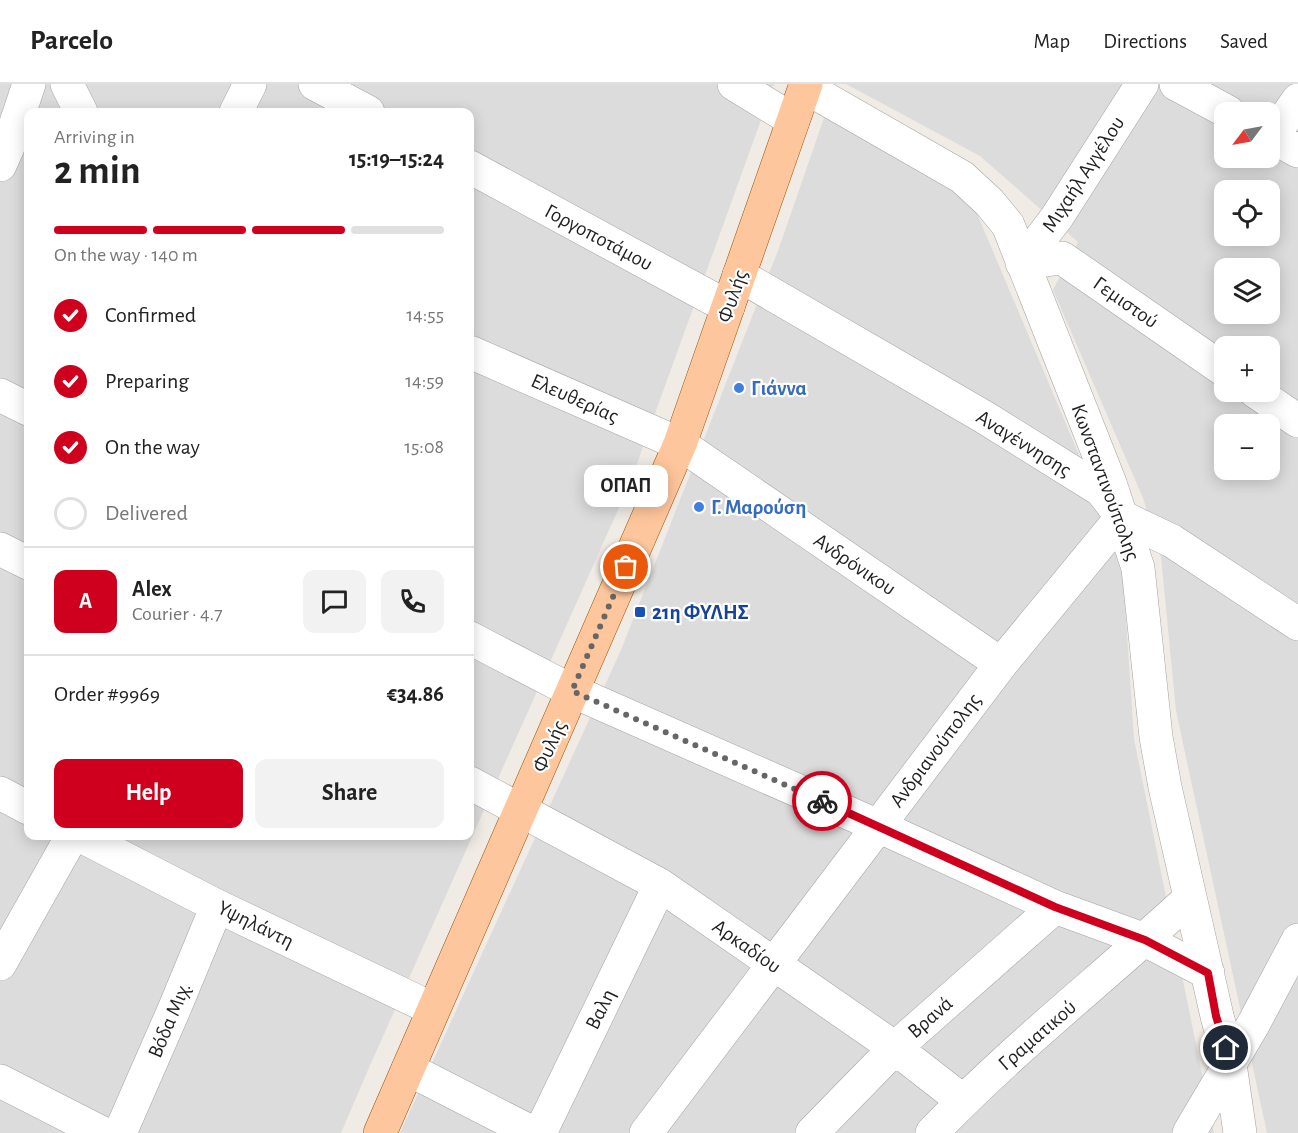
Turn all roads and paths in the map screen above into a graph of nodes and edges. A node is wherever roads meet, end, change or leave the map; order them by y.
1 (29, 84) edge
2 (67, 84) edge
3 (250, 84) edge
4 (315, 84) edge
5 (734, 84) edge
6 (1142, 84) edge
7 (1176, 84) edge
8 (806, 85) edge
9 (1298, 100) edge
10 (1214, 105) edge
11 (79, 108) edge
12 (238, 108) edge
13 (360, 108) edge
14 (793, 120) junction
15 (1280, 141) edge
16 (9, 153) edge
17 (474, 169) edge
18 (1022, 263) junction
19 (739, 275) junction
20 (728, 307) junction
21 (474, 354) edge
22 (1214, 363) edge
23 (0, 395) edge
24 (1270, 402) edge
25 (24, 408) edge
26 (1298, 421) edge
27 (1092, 440) junction
28 (680, 444) junction
29 (1067, 469) junction
30 (1122, 517) junction
31 (0, 549) edge
32 (24, 561) edge
33 (1298, 624) edge
34 (474, 640) edge
35 (1001, 664) junction
36 (572, 691) junction
37 (474, 785) edge
38 (0, 793) edge
39 (24, 806) edge
40 (521, 809) junction
41 (878, 826) junction
42 (70, 840) edge
43 (89, 840) edge
44 (660, 885) junction
45 (1190, 898) junction
46 (217, 906) junction
47 (1055, 907) junction
48 (1145, 940) junction
49 (1298, 940) edge
50 (0, 964) edge
51 (773, 964) junction
52 (1208, 973) junction
53 (434, 1010) junction
54 (895, 1048) junction
55 (1230, 1064) junction
56 (408, 1069) junction
57 (0, 1080) edge
58 (963, 1101) junction
59 (102, 1133) edge
60 (120, 1133) edge
61 (380, 1133) edge
62 (533, 1133) edge
63 (540, 1133) edge
64 (646, 1133) edge
65 (813, 1133) edge
66 (932, 1133) edge
67 (1190, 1133) edge
68 (1240, 1133) edge

1 - 16 street
2 - 11 street
3 - 12 street
4 - 13 street
5 - 14 street
6 - 18 street, Μιχαήλ Αγγέλου
7 - 10 street
8 - 14 main road, Φυλής
8 - 18 street, Κωνσταντινούπολης
9 - 15 street
14 - 19 main road, Φυλής
17 - 20 street, Γοργοποτάμου
18 - 22 street, Γεμιστού
18 - 27 street, Κωνσταντινούπολης
19 - 20 main road, Φυλής
19 - 29 street, Αναγέννησης
20 - 28 main road, Φυλής
21 - 28 street, Ελευθερίας
23 - 25 street
24 - 26 street
27 - 29 street
27 - 30 street, Κωνσταντινούπολης
28 - 35 street, Ανδρόνικου
28 - 36 main road, Φυλής
29 - 30 street, Αναγέννησης
30 - 33 street, Αναγέννησης
30 - 35 street, Ανδριανούπολης
30 - 45 street, Κωνσταντινούπολης
31 - 32 street
34 - 36 street
35 - 41 street, Ανδριανούπολης
36 - 40 main road, Φυλής
36 - 41 street
37 - 40 street, Αρκαδίου
38 - 39 street
40 - 44 street, Αρκαδίου
40 - 53 main road, Φυλής
41 - 47 street
41 - 51 street, Ανδριανούπολης
42 - 50 street
43 - 46 street, Υψηλάντη
44 - 51 street, Αρκαδίου
44 - 63 street, Βαλη
45 - 48 street, Γραματικού
45 - 52 street, Κωνσταντινούπολης
46 - 53 street, Υψηλάντη
46 - 60 street, Βόδα Μιχ.
47 - 48 street
47 - 54 street, Βρανά
48 - 52 street
48 - 58 street, Γραματικού
49 - 55 street
51 - 54 street, Αρκαδίου
51 - 64 street, Ανδριανούπολης
52 - 55 street, Κωνσταντινούπολης
53 - 56 main road, Φυλής
54 - 58 street, Αρκαδίου
54 - 65 street, Βρανά
55 - 67 street
55 - 68 street, Κωνσταντινούπολης
56 - 61 main road, Φυλής
56 - 62 street
57 - 59 street
58 - 66 street, Γραματικού

